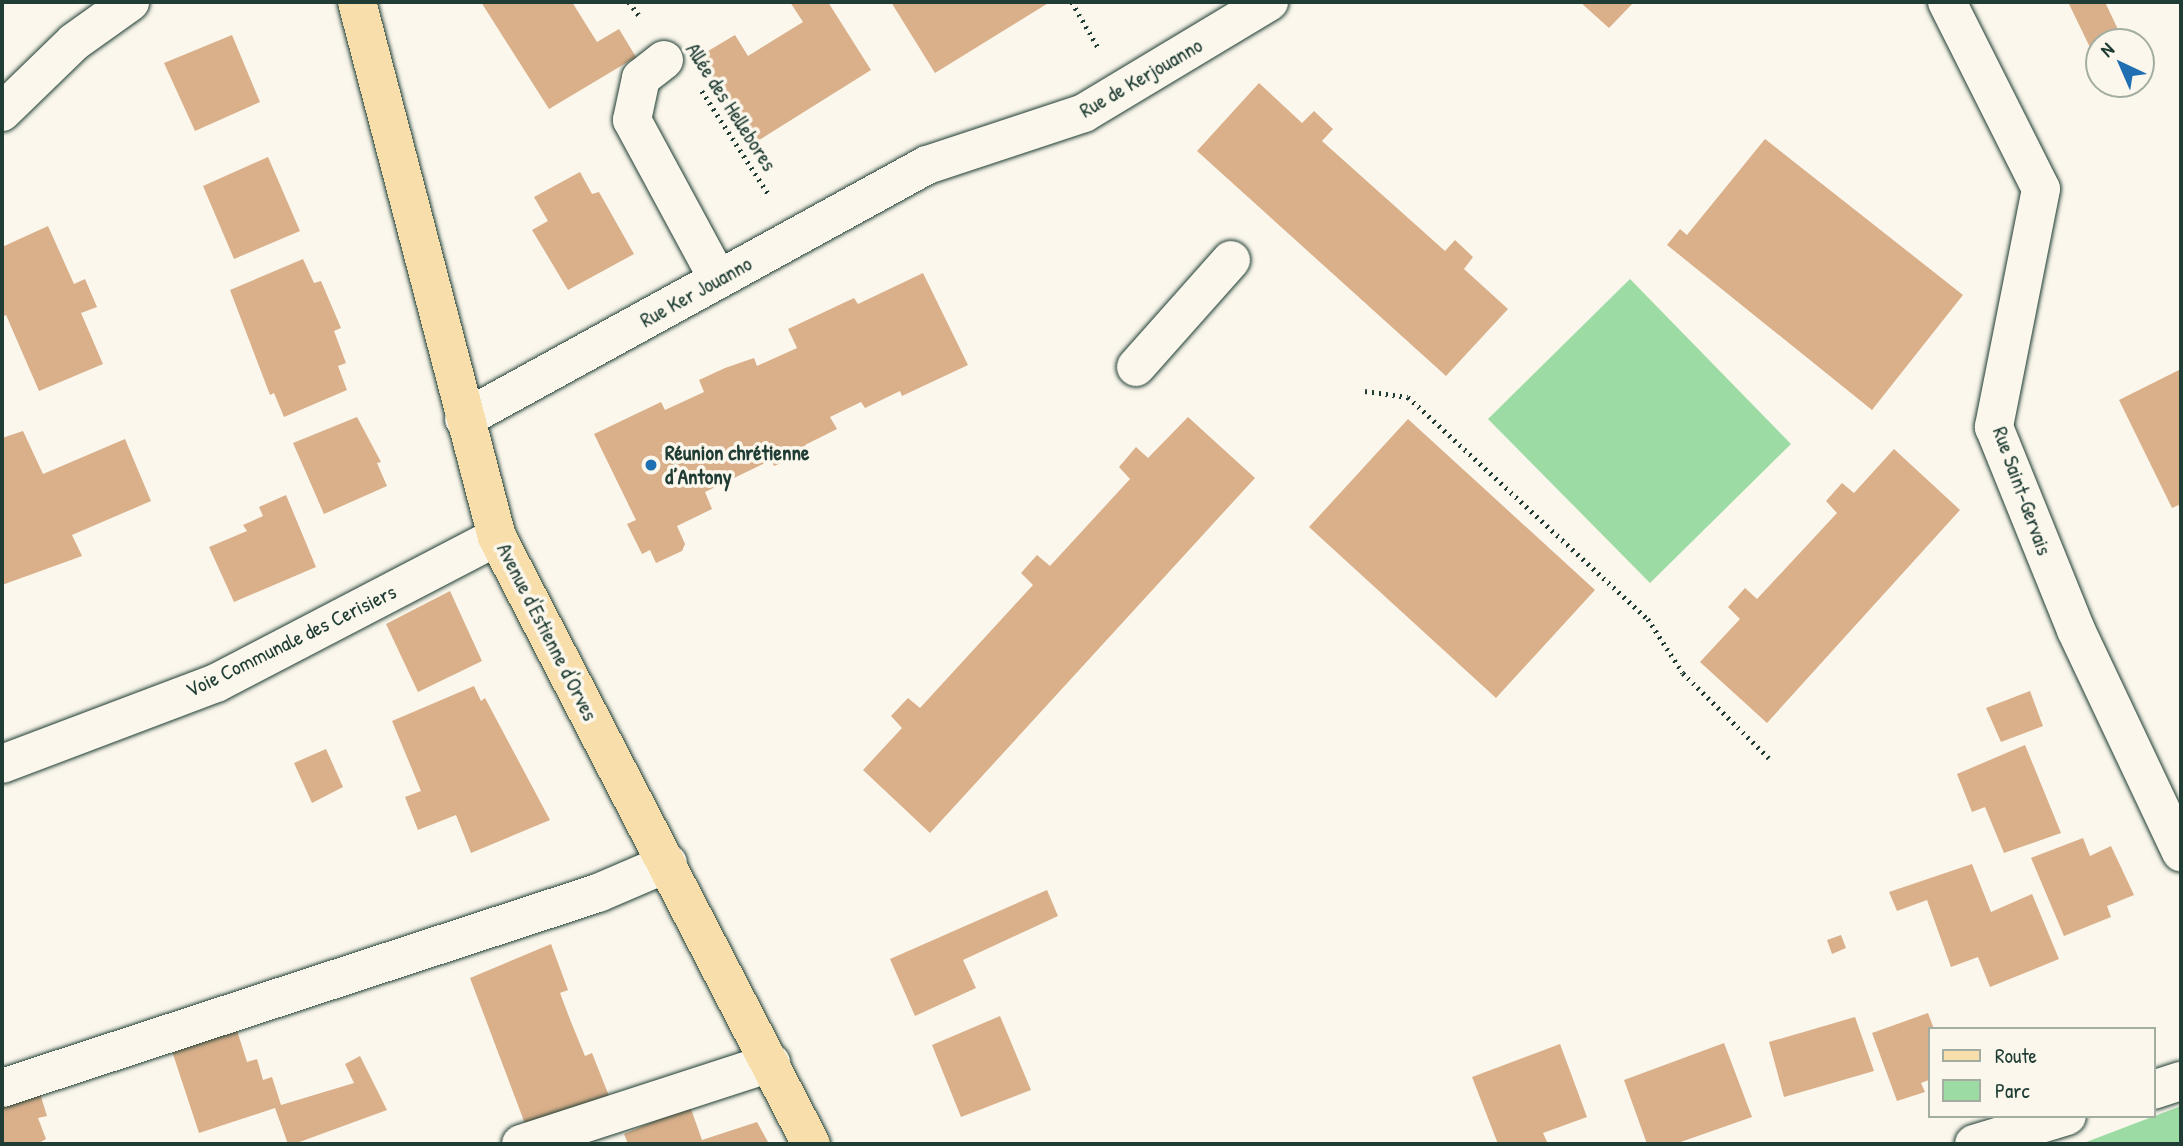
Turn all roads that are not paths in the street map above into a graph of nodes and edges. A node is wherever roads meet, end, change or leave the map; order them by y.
1 (130, 2) edge
2 (357, 2) edge
3 (1269, 2) edge
4 (1947, 2) edge
5 (664, 60) dead end
6 (2, 112) edge
7 (927, 165) joint
8 (1231, 260) dead end
9 (718, 279) junction
10 (1136, 367) dead end
11 (464, 419) junction
12 (497, 537) junction
13 (2, 764) edge
14 (2181, 852) edge
15 (668, 863) junction
16 (771, 1063) junction
17 (2181, 1081) edge
18 (2, 1088) edge
19 (2155, 1089) edge
20 (2060, 1118) edge
21 (521, 1144) edge
22 (811, 1144) edge
23 (1974, 1144) edge

1 - 6 street
2 - 11 main road, Avenue d'Estienne d'Orves
3 - 7 street, Rue de Kerjouanno
4 - 14 street, Rue Saint-Gervais
5 - 9 street
7 - 9 street, Rue Ker Jouanno
8 - 10 street
9 - 11 street, Rue Ker Jouanno
11 - 12 main road, Avenue d'Estienne d'Orves
12 - 13 street, Voie Communale des Cerisiers
12 - 15 main road, Avenue d'Estienne d'Orves
15 - 16 main road, Avenue d'Estienne d'Orves
15 - 18 street
16 - 21 street
16 - 22 main road, Avenue d'Estienne d'Orves
17 - 19 street
20 - 23 street

